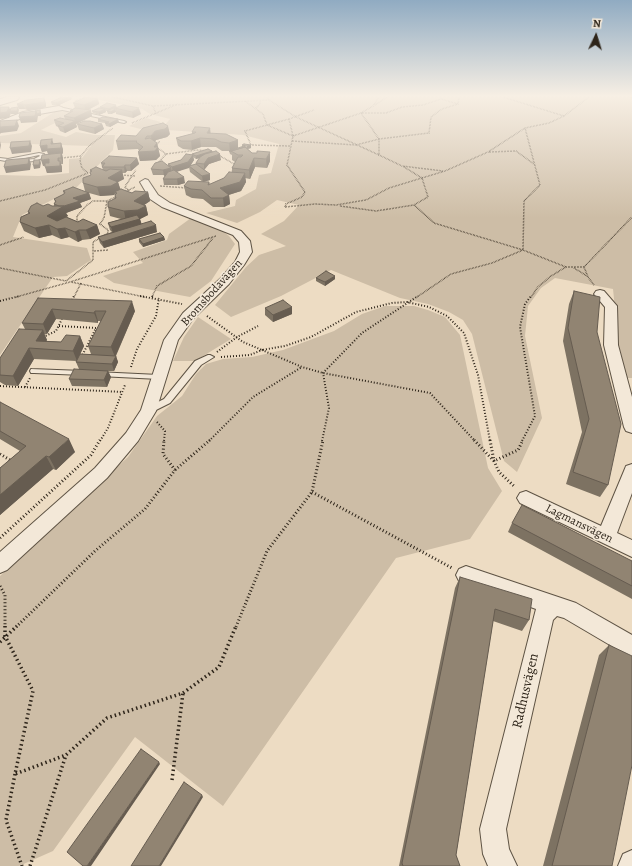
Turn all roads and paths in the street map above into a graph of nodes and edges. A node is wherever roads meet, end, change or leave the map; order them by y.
1 (99, 137) edge
2 (248, 137) edge
3 (293, 137) edge
4 (339, 137) edge
5 (392, 137) edge
6 (510, 137) edge
7 (527, 137) edge
8 (379, 139) junction
9 (160, 141) edge
10 (292, 141) junction
11 (356, 145) junction
12 (290, 146) junction
13 (488, 152) junction
14 (166, 154) junction
15 (218, 154) junction
16 (379, 155) junction
17 (80, 156) junction
18 (213, 156) edge
19 (0, 159) edge
20 (8, 160) junction
21 (35, 160) junction
22 (534, 164) junction
23 (402, 166) junction
24 (136, 170) dead end
25 (445, 171) junction
26 (118, 175) edge
27 (230, 176) edge
28 (422, 178) junction
29 (139, 179) junction
30 (190, 188) edge
31 (129, 190) junction
32 (124, 192) edge
33 (118, 195) edge
34 (0, 201) edge
35 (106, 201) junction
36 (336, 205) junction
37 (414, 205) junction
38 (631, 218) edge
39 (632, 222) edge
40 (85, 223) edge
41 (95, 224) edge
42 (100, 224) junction
43 (233, 231) junction
44 (108, 233) junction
45 (112, 236) edge
46 (24, 237) dead end
47 (214, 237) junction
48 (0, 245) edge
49 (109, 250) dead end
50 (522, 250) junction
51 (94, 251) junction
52 (566, 266) junction
53 (584, 267) junction
54 (0, 268) edge
55 (574, 268) junction
56 (588, 277) junction
57 (66, 280) junction
58 (70, 282) junction
59 (82, 283) junction
60 (600, 294) joint
61 (152, 297) junction
62 (159, 298) junction
63 (0, 302) edge
64 (71, 302) edge
65 (407, 302) junction
66 (188, 306) dead end
67 (203, 313) dead end
68 (62, 320) edge
69 (59, 326) junction
70 (258, 326) dead end
71 (38, 337) edge
72 (237, 337) junction
73 (262, 350) junction
74 (210, 357) junction
75 (302, 367) junction
76 (34, 371) dead end
77 (74, 373) junction
78 (324, 373) junction
79 (128, 375) junction
80 (159, 377) junction
81 (0, 386) edge
82 (123, 392) junction
83 (148, 411) junction
84 (632, 427) edge
85 (0, 454) edge
86 (494, 461) junction
87 (5, 464) edge
88 (175, 470) junction
89 (632, 471) edge
90 (312, 492) junction
91 (526, 498) joint
92 (606, 537) junction
93 (0, 538) edge
94 (632, 550) edge
95 (0, 564) edge
96 (466, 576) joint
97 (0, 586) edge
98 (553, 605) junction
99 (6, 636) junction
100 (0, 642) edge
101 (632, 648) edge
102 (184, 693) junction
103 (66, 755) junction
104 (15, 774) junction
105 (172, 780) dead end
106 (22, 866) edge
107 (30, 866) edge
108 (504, 866) edge

1 - 17 path
2 - 12 path
3 - 10 path
4 - 11 path
5 - 8 path
6 - 13 path
7 - 22 path
8 - 11 path
8 - 16 path
9 - 14 path
10 - 11 path
10 - 12 path
11 - 16 path
12 - 36 path
13 - 22 path
13 - 25 path
14 - 15 path
14 - 29 path
15 - 18 path
15 - 27 path
16 - 23 path
17 - 21 path
17 - 34 path
19 - 20 lane
20 - 21 lane
20 - 21 lane
22 - 50 path
23 - 25 path
23 - 28 path
24 - 29 path
25 - 28 path
26 - 29 path
28 - 36 path
28 - 37 path
29 - 30 path
29 - 31 path
29 - 31 path
29 - 43 street
31 - 32 path
33 - 35 path
35 - 40 path
35 - 42 path
36 - 37 path
37 - 50 path
38 - 39 path
38 - 53 path
41 - 42 path
42 - 44 path
43 - 47 path
43 - 80 street, Bromsbodavägen
44 - 45 path
44 - 51 path
46 - 48 path
47 - 58 path
47 - 61 path
49 - 51 path
50 - 52 path
50 - 65 path
51 - 57 path
52 - 55 path
52 - 86 path
53 - 55 path
53 - 56 path
54 - 57 path
55 - 56 path
56 - 60 path
57 - 58 path
58 - 59 path
58 - 63 path
59 - 61 path
59 - 64 path
60 - 84 street
61 - 62 path
62 - 66 path
62 - 79 path
65 - 73 path
65 - 78 path
65 - 86 path
67 - 72 path
68 - 69 path
69 - 71 path
69 - 77 path
70 - 72 path
72 - 73 path
72 - 74 path
73 - 74 path
73 - 75 path
74 - 83 lane
75 - 78 path
75 - 88 path
76 - 77 lane
77 - 79 lane
78 - 86 path
78 - 90 path
79 - 80 lane
79 - 82 path
80 - 83 street, Bromsbodavägen
81 - 82 path
82 - 93 path
83 - 88 path
83 - 95 street, Bromsbodavägen
85 - 87 path
86 - 91 path
88 - 99 path
89 - 92 street
90 - 96 path
90 - 102 path
91 - 92 street, Lagmansvägen
92 - 94 street, Lagmansvägen
96 - 98 street
97 - 99 path
98 - 101 street
98 - 108 street, Radhusvägen
99 - 100 path
99 - 104 path
102 - 103 path
102 - 105 path
103 - 104 path
103 - 107 path
104 - 106 path

